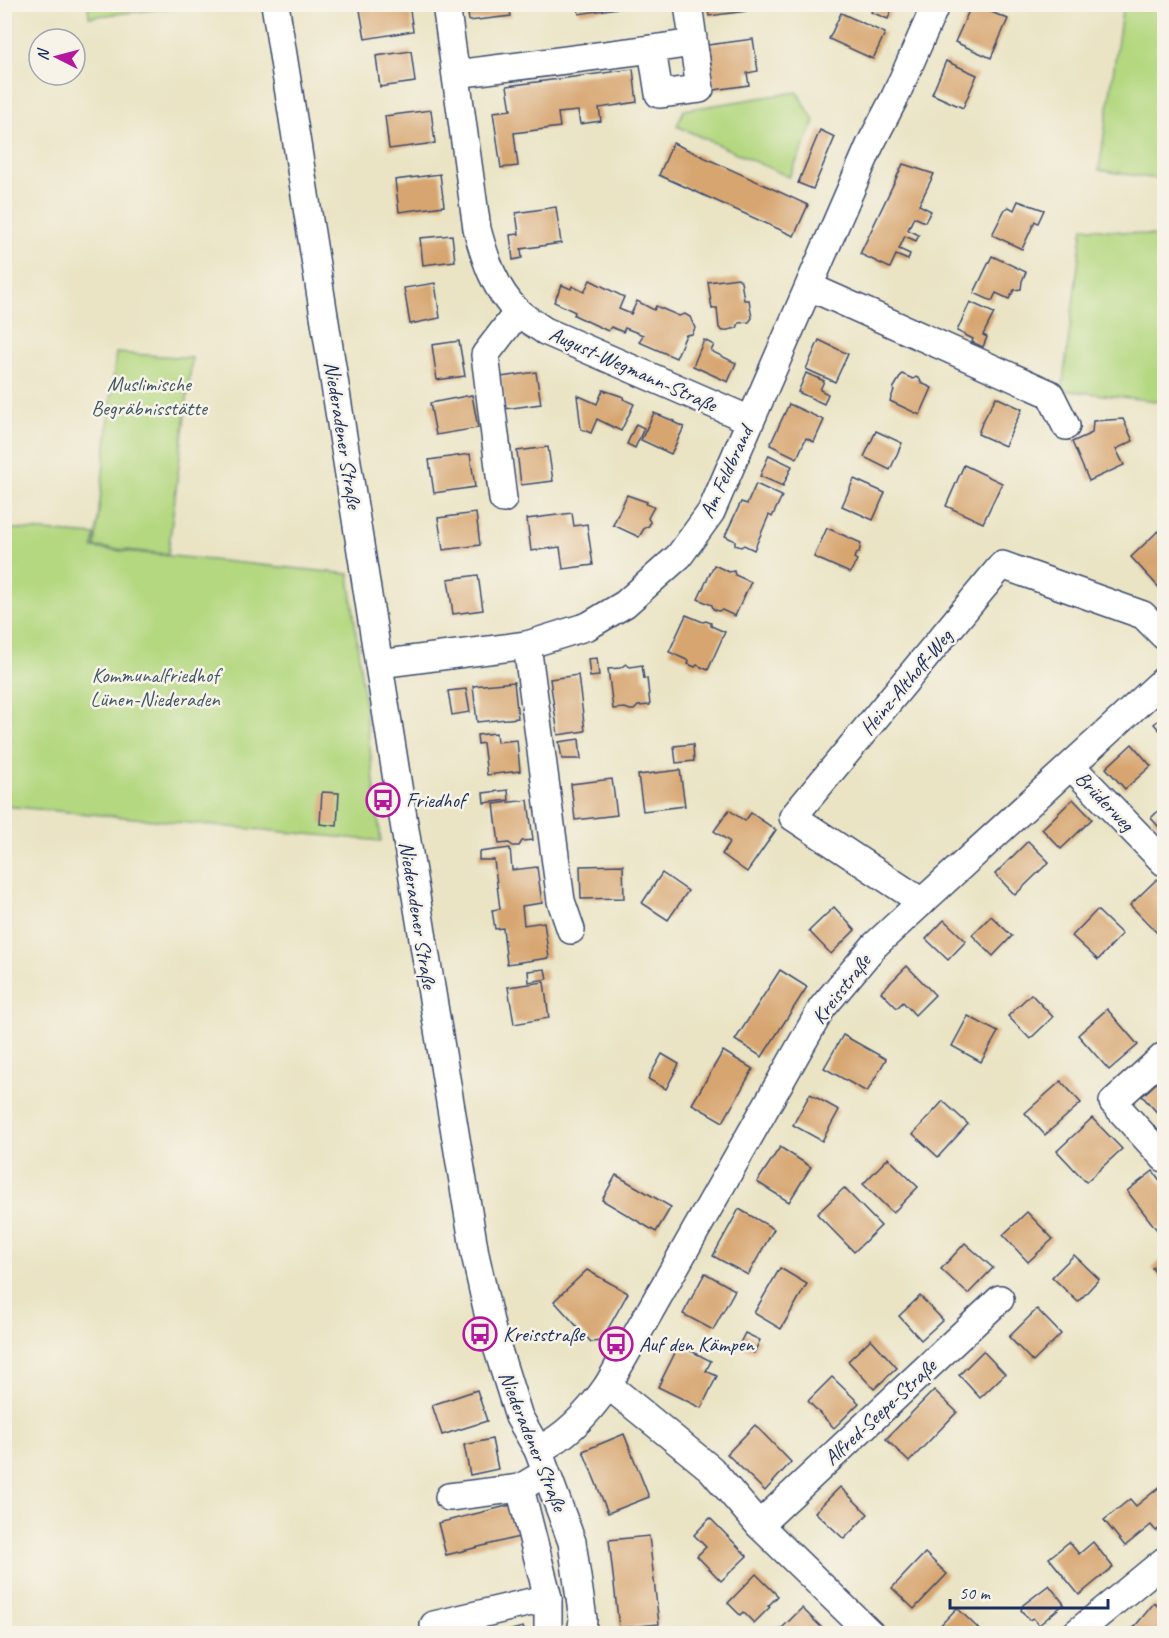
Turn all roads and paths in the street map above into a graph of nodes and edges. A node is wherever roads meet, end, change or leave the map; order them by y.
1 (276, 4) edge
2 (446, 4) edge
3 (688, 4) edge
4 (936, 4) edge
5 (693, 43) junction
6 (652, 49) junction
7 (456, 74) junction
8 (810, 287) junction
9 (518, 312) junction
10 (750, 420) junction
11 (1066, 426) dead end
12 (503, 499) dead end
13 (1164, 636) edge
14 (527, 645) junction
15 (379, 664) junction
16 (1164, 680) edge
17 (1071, 766) junction
18 (1164, 862) edge
19 (922, 902) junction
20 (571, 930) dead end
21 (1164, 1056) edge
22 (1164, 1158) edge
23 (1000, 1299) dead end
24 (608, 1385) junction
25 (542, 1461) junction
26 (520, 1488) junction
27 (449, 1497) dead end
28 (759, 1525) junction
29 (1164, 1561) edge
30 (548, 1598) junction
31 (434, 1625) dead end
32 (548, 1634) edge
33 (581, 1634) edge
34 (871, 1634) edge
35 (1075, 1634) edge

1 - 15 street, Niederadener Straße
2 - 7 street, August-Wegmann-Straße
3 - 5 street
4 - 8 street, Am Feldbrand
5 - 6 street
5 - 6 street
6 - 7 street
7 - 9 street, August-Wegmann-Straße
8 - 10 street, Am Feldbrand
8 - 11 street
9 - 10 street, August-Wegmann-Straße
9 - 12 street
10 - 14 street, Am Feldbrand
13 - 19 street, Heinz-Althoff-Weg
14 - 15 street, Am Feldbrand
14 - 20 street
15 - 25 street, Niederadener Straße
16 - 17 street, Kreisstraße
17 - 18 street, Brüderweg
17 - 19 street, Kreisstraße
19 - 24 street, Kreisstraße
21 - 22 street
23 - 28 street, Alfred-Seepe-Straße
24 - 25 street, Kreisstraße
24 - 28 street
25 - 26 street, Kreisstraße
25 - 33 street, Niederadener Straße
26 - 27 street
26 - 30 street
28 - 34 street
29 - 35 street
30 - 31 street
30 - 32 street

